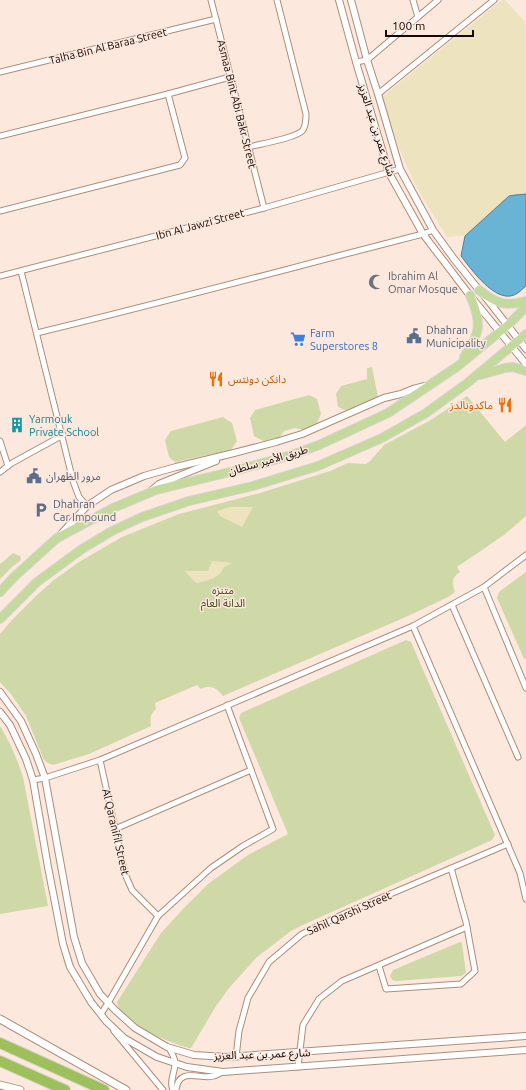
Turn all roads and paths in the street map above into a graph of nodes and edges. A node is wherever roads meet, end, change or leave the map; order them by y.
1 (211, 0) edge
2 (277, 0) edge
3 (339, 0) edge
4 (351, 0) edge
5 (413, 0) edge
6 (438, 0) edge
7 (494, 0) edge
8 (418, 17) junction
9 (216, 19) junction
10 (367, 60) junction
11 (356, 62) junction
12 (0, 72) edge
13 (230, 77) junction
14 (168, 94) junction
15 (378, 94) junction
16 (0, 136) edge
17 (248, 147) junction
18 (400, 169) junction
19 (389, 173) junction
20 (264, 208) junction
21 (0, 210) edge
22 (433, 230) junction
23 (423, 234) junction
24 (21, 271) junction
25 (0, 276) edge
26 (478, 290) junction
27 (470, 295) junction
28 (526, 301) edge
29 (526, 307) edge
30 (508, 325) junction
31 (500, 332) junction
32 (37, 333) junction
33 (526, 334) edge
34 (520, 340) junction
35 (512, 346) junction
36 (526, 349) edge
37 (526, 364) edge
38 (458, 366) junction
39 (526, 371) edge
40 (477, 376) junction
41 (432, 385) junction
42 (62, 435) junction
43 (0, 441) edge
44 (234, 453) junction
45 (8, 466) junction
46 (0, 472) edge
47 (148, 493) junction
48 (87, 506) junction
49 (57, 538) junction
50 (526, 555) edge
51 (484, 587) junction
52 (0, 592) edge
53 (452, 605) junction
54 (0, 619) edge
55 (413, 626) junction
56 (526, 688) edge
57 (0, 692) edge
58 (227, 706) junction
59 (1, 714) edge
60 (518, 757) dead end
61 (100, 760) junction
62 (251, 770) junction
63 (45, 778) junction
64 (33, 780) junction
65 (115, 829) junction
66 (508, 844) junction
67 (451, 868) junction
68 (526, 899) edge
69 (158, 916) junction
70 (467, 927) junction
71 (379, 966) junction
72 (108, 1003) junction
73 (100, 1014) junction
74 (0, 1019) edge
75 (106, 1021) junction
76 (526, 1036) edge
77 (0, 1043) edge
78 (170, 1048) junction
79 (526, 1050) edge
80 (300, 1053) junction
81 (236, 1057) junction
82 (0, 1061) edge
83 (175, 1063) junction
84 (298, 1067) junction
85 (223, 1072) junction
86 (0, 1085) edge
87 (20, 1090) edge
88 (65, 1090) edge
89 (104, 1090) edge
90 (126, 1090) edge
91 (163, 1090) edge
92 (173, 1090) edge
93 (176, 1090) edge

1 - 9 street, Asmaa Bint Abi Bakr Street
2 - 17 street
3 - 11 street, شارع عمر بن عبد العزيز
4 - 10 street
5 - 8 street
6 - 8 street
7 - 15 street
8 - 10 street
9 - 12 street, Talha Bin Al Baraa Street
9 - 13 street, Asmaa Bint Abi Bakr Street
10 - 11 street
10 - 15 street
11 - 19 street, شارع عمر بن عبد العزيز
13 - 14 street
13 - 17 street, Asmaa Bint Abi Bakr Street
14 - 16 street
14 - 21 street
15 - 18 street
17 - 20 street, Asmaa Bint Abi Bakr Street
18 - 19 street, Ibn Al Jawzi Street
18 - 22 street
19 - 20 street, Ibn Al Jawzi Street
19 - 23 street, شارع عمر بن عبد العزيز
20 - 24 street, Ibn Al Jawzi Street
22 - 23 street
22 - 26 street
23 - 27 street, شارع عمر بن عبد العزيز
23 - 32 street
24 - 25 street, Ibn Al Jawzi Street
24 - 32 street
26 - 28 main road
26 - 30 street
27 - 31 street, شارع عمر بن عبد العزيز
27 - 38 main road
29 - 30 main road, طريق الأمير سلطان
30 - 31 main road, طريق الأمير سلطان
30 - 34 street
31 - 35 street, شارع عمر بن عبد العزيز
31 - 38 main road, طريق الأمير سلطان
32 - 42 street
33 - 34 main road, طريق الأمير سلطان
34 - 35 main road, طريق الأمير سلطان
34 - 36 street
35 - 37 street, شارع عمر بن عبد العزيز
35 - 40 main road, طريق الأمير سلطان
38 - 41 main road, طريق الأمير سلطان
39 - 40 main road
40 - 54 main road, طريق الأمير سلطان
41 - 44 street
41 - 47 main road, طريق الأمير سلطان
42 - 45 street
42 - 48 street
43 - 45 street
44 - 47 street
44 - 48 street
45 - 46 street
47 - 49 main road, طريق الأمير سلطان
48 - 49 street
49 - 52 main road, طريق الأمير سلطان
50 - 51 street
51 - 53 street
51 - 56 street
53 - 55 street
53 - 60 street
55 - 58 street
55 - 66 street
57 - 63 street, شارع عمر بن عبد العزيز
58 - 61 street
58 - 62 street
59 - 64 street
61 - 63 street
61 - 65 street, Al Qaranifil Street
62 - 65 street
62 - 69 street
63 - 64 street
63 - 72 street, شارع عمر بن عبد العزيز
64 - 73 street
65 - 69 street, Al Qaranifil Street
66 - 67 street, Sahil Qarshi Street
66 - 68 street
67 - 70 street
67 - 81 street, Sahil Qarshi Street
69 - 72 street
70 - 71 street
70 - 71 street
71 - 80 street
72 - 73 street
72 - 78 street, شارع عمر بن عبد العزيز
73 - 75 street
74 - 90 main road
75 - 83 street
75 - 91 street
76 - 80 street, شارع عمر بن عبد العزيز
77 - 89 highway
78 - 81 street, شارع عمر بن عبد العزيز
78 - 83 street
79 - 84 street
80 - 81 street, شارع عمر بن عبد العزيز
80 - 84 street
82 - 88 highway
83 - 85 street
83 - 92 street
84 - 85 street
85 - 93 street
86 - 87 main road

